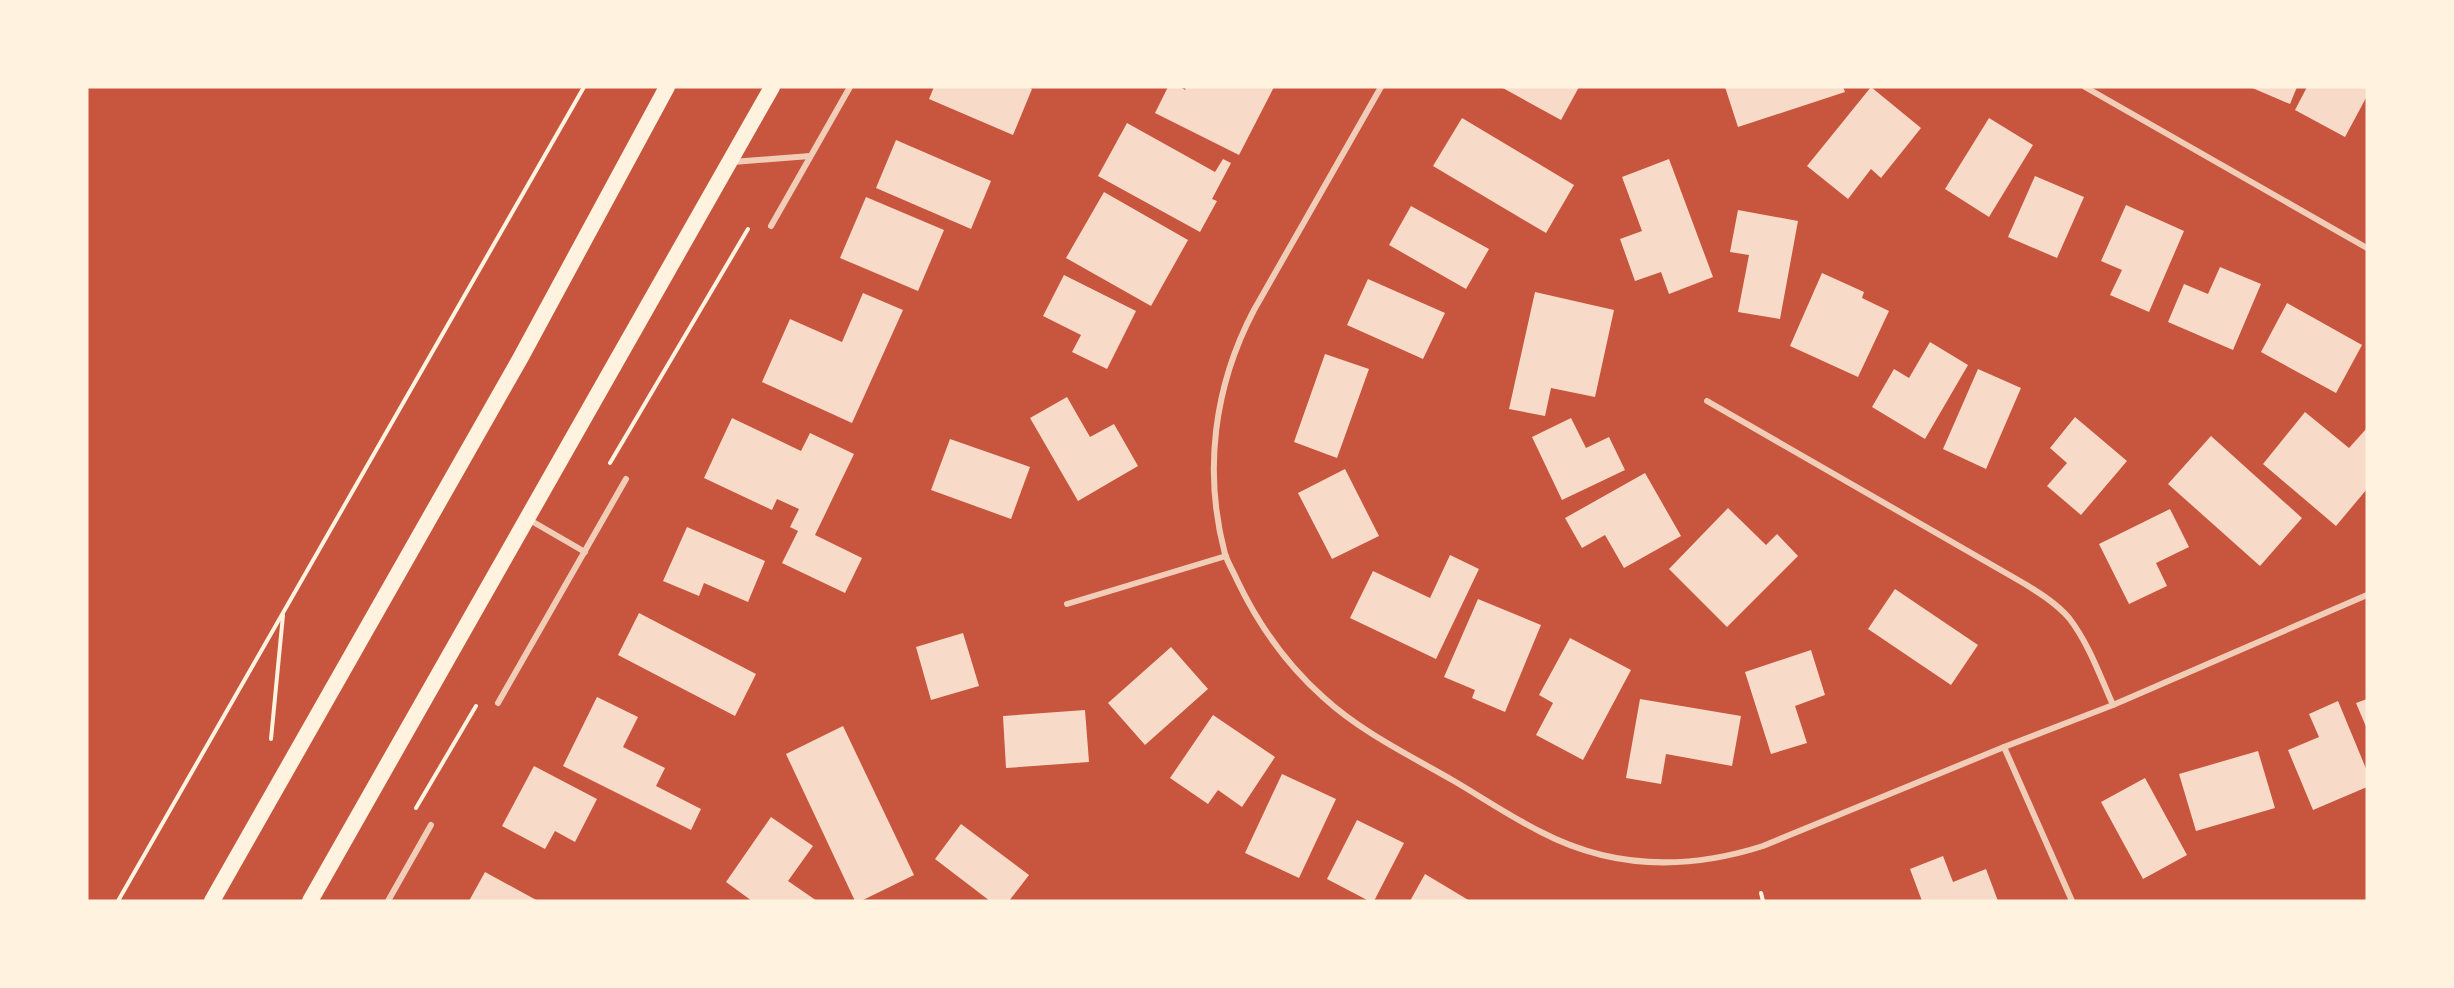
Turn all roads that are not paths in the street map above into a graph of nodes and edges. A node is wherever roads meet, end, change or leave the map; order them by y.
1 (667, 87) edge
2 (772, 87) edge
3 (850, 87) edge
4 (1381, 87) edge
5 (2085, 87) edge
6 (810, 156) junction
7 (730, 162) junction
8 (771, 226) dead end
9 (2367, 248) edge
10 (1707, 401) dead end
11 (624, 482) road end
12 (527, 519) junction
13 (585, 552) junction
14 (1226, 556) junction
15 (2367, 596) edge
16 (1067, 604) dead end
17 (498, 704) road end
18 (2113, 705) junction
19 (2004, 747) junction
20 (430, 825) road end
21 (212, 901) edge
22 (310, 901) edge
23 (388, 901) edge
24 (2072, 901) edge

1 - 21 highway
2 - 7 highway
3 - 6 street
4 - 14 street
5 - 9 street
6 - 7 street
6 - 8 street
7 - 12 highway
10 - 18 street
11 - 13 street
12 - 13 street
12 - 22 highway
13 - 17 street
14 - 16 street
14 - 19 street
15 - 18 street
18 - 19 street
19 - 24 street
20 - 23 street

